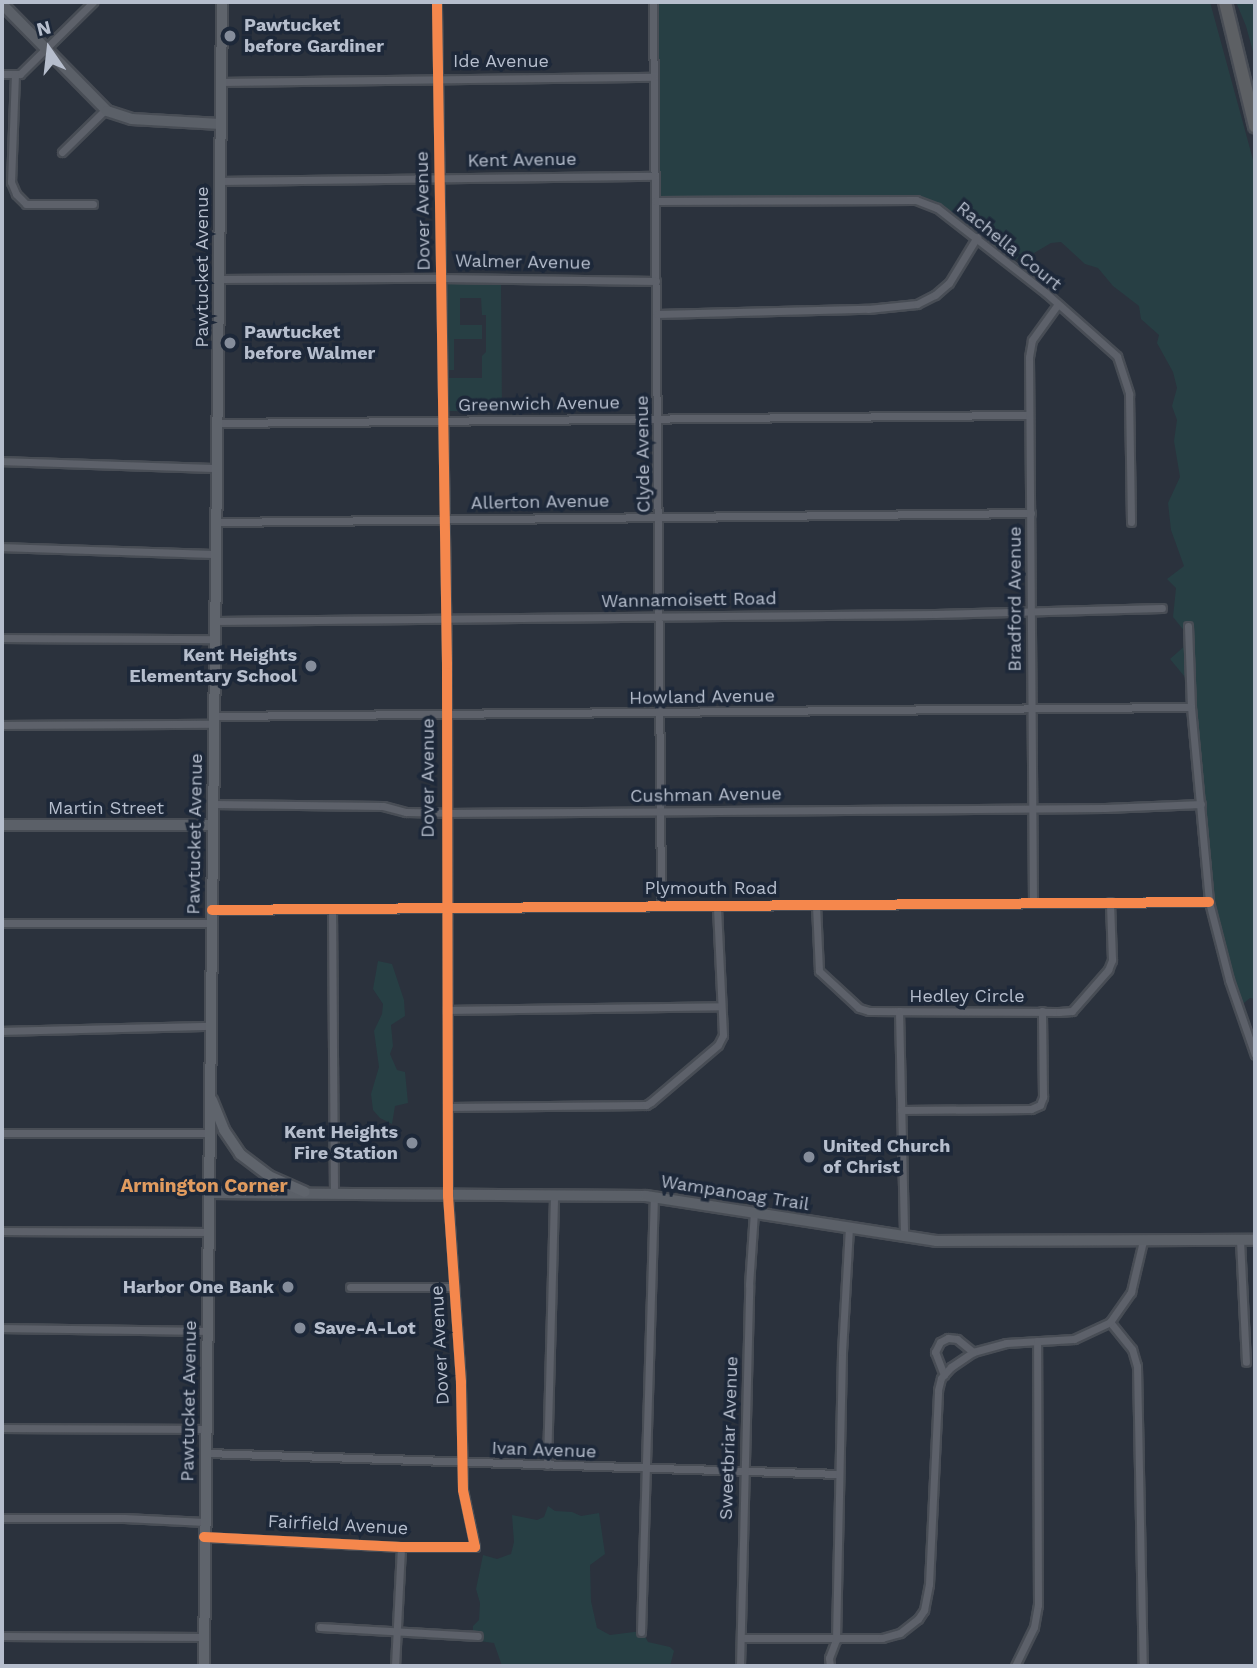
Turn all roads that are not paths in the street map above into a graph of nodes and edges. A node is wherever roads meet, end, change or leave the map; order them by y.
1 (93, 2) edge
2 (222, 2) edge
3 (437, 2) edge
4 (653, 2) edge
5 (1225, 2) edge
6 (2, 4) edge
7 (47, 50) junction
8 (2, 74) edge
9 (15, 74) junction
10 (654, 77) junction
11 (438, 79) junction
12 (222, 82) junction
13 (105, 110) junction
14 (220, 124) junction
15 (1255, 126) edge
16 (62, 152) dead end
17 (655, 176) junction
18 (441, 178) junction
19 (220, 181) junction
20 (655, 201) junction
21 (93, 204) dead end
22 (977, 237) junction
23 (441, 278) junction
24 (220, 279) junction
25 (656, 281) junction
26 (1058, 304) junction
27 (657, 314) junction
28 (1029, 415) junction
29 (658, 418) junction
30 (442, 421) junction
31 (218, 423) junction
32 (2, 461) edge
33 (217, 468) junction
34 (1031, 513) junction
35 (660, 516) junction
36 (444, 519) junction
37 (217, 522) junction
38 (1130, 522) dead end
39 (2, 547) edge
40 (217, 554) junction
41 (1162, 608) dead end
42 (1031, 610) junction
43 (660, 615) junction
44 (446, 618) junction
45 (216, 621) junction
46 (1188, 626) dead end
47 (2, 638) edge
48 (215, 639) junction
49 (1191, 707) junction
50 (1032, 709) junction
51 (660, 713) junction
52 (446, 715) junction
53 (214, 720) junction
54 (2, 725) edge
55 (212, 804) junction
56 (1201, 804) junction
57 (1034, 808) junction
58 (662, 812) junction
59 (445, 813) junction
60 (2, 825) edge
61 (211, 825) junction
62 (1110, 902) junction
63 (1209, 902) junction
64 (1033, 903) junction
65 (661, 905) junction
66 (816, 905) junction
67 (717, 906) junction
68 (446, 908) junction
69 (332, 909) junction
70 (212, 911) junction
71 (2, 923) edge
72 (211, 923) junction
73 (720, 1006) junction
74 (447, 1010) junction
75 (899, 1011) junction
76 (1042, 1011) junction
77 (210, 1026) junction
78 (2, 1031) edge
79 (1255, 1055) edge
80 (209, 1091) junction
81 (449, 1107) junction
82 (901, 1110) junction
83 (2, 1133) edge
84 (208, 1133) junction
85 (304, 1192) junction
86 (209, 1193) junction
87 (334, 1193) junction
88 (554, 1195) junction
89 (448, 1196) junction
90 (654, 1196) junction
91 (754, 1212) junction
92 (849, 1228) junction
93 (2, 1231) edge
94 (208, 1232) junction
95 (904, 1237) junction
96 (1240, 1240) junction
97 (1255, 1240) edge
98 (1143, 1241) junction
99 (350, 1287) dead end
100 (454, 1287) junction
101 (1110, 1322) junction
102 (2, 1328) edge
103 (207, 1331) junction
104 (1037, 1341) junction
105 (973, 1352) junction
106 (1246, 1362) dead end
107 (944, 1375) junction
108 (2, 1428) edge
109 (206, 1429) junction
110 (206, 1453) junction
111 (463, 1463) junction
112 (547, 1465) junction
113 (648, 1469) junction
114 (744, 1471) junction
115 (839, 1474) junction
116 (2, 1518) edge
117 (205, 1522) junction
118 (204, 1537) junction
119 (401, 1547) junction
120 (470, 1548) joint
121 (320, 1628) dead end
122 (397, 1630) junction
123 (641, 1632) dead end
124 (2, 1636) edge
125 (478, 1636) dead end
126 (204, 1637) junction
127 (741, 1638) junction
128 (836, 1640) junction
129 (204, 1666) edge
130 (395, 1666) edge
131 (740, 1666) edge
132 (830, 1666) edge
133 (1014, 1666) edge
134 (1143, 1666) edge

1 - 7 street
2 - 12 main road, Pawtucket Avenue
3 - 11 street, Dover Avenue
4 - 10 street, Clyde Avenue
5 - 15 highway
6 - 7 main road
7 - 9 street
7 - 13 main road
8 - 9 street
9 - 21 street
10 - 11 street, Ide Avenue
10 - 17 street, Clyde Avenue
11 - 12 street, Ide Avenue
11 - 18 street, Dover Avenue
12 - 14 main road, Pawtucket Avenue
13 - 14 main road
13 - 16 street
14 - 19 main road, Pawtucket Avenue
17 - 18 street, Kent Avenue
17 - 20 street, Clyde Avenue
18 - 19 street, Kent Avenue
18 - 23 street, Dover Avenue
19 - 24 main road, Pawtucket Avenue
20 - 22 street, Rachella Court
20 - 25 street, Clyde Avenue
22 - 26 street, Rachella Court
22 - 27 street
23 - 24 street, Walmer Avenue
23 - 25 street, Walmer Avenue
23 - 30 street, Dover Avenue
24 - 31 main road, Pawtucket Avenue
25 - 27 street, Clyde Avenue
26 - 28 street, Bradford Avenue
26 - 38 street, Rachella Court
27 - 29 street, Clyde Avenue
28 - 29 street, Greenwich Avenue
28 - 34 street, Bradford Avenue
29 - 30 street, Greenwich Avenue
29 - 35 street, Clyde Avenue
30 - 31 street, Greenwich Avenue
30 - 36 street, Dover Avenue
31 - 33 main road, Pawtucket Avenue
32 - 33 street
33 - 37 main road, Pawtucket Avenue
34 - 35 street, Allerton Avenue
34 - 42 street, Bradford Avenue
35 - 36 street, Allerton Avenue
35 - 43 street, Clyde Avenue
36 - 37 street, Allerton Avenue
36 - 44 street, Dover Avenue
37 - 40 main road, Pawtucket Avenue
39 - 40 street
40 - 45 main road, Pawtucket Avenue
41 - 42 street, Wannamoisett Road
42 - 43 street, Wannamoisett Road
42 - 50 street, Bradford Avenue
43 - 44 street, Wannamoisett Road
43 - 51 street, Clyde Avenue
44 - 45 street, Wannamoisett Road
44 - 52 street, Dover Avenue
45 - 48 main road, Pawtucket Avenue
46 - 49 street
47 - 48 street
48 - 53 main road, Pawtucket Avenue
49 - 50 street, Howland Avenue
49 - 56 street
50 - 51 street, Howland Avenue
50 - 57 street, Bradford Avenue
51 - 52 street, Howland Avenue
51 - 58 street, Clyde Avenue
52 - 53 street, Howland Avenue
52 - 59 street, Dover Avenue
53 - 54 street, Howland Avenue
53 - 55 main road, Pawtucket Avenue
55 - 59 street, Cushman Avenue
55 - 61 main road, Pawtucket Avenue
56 - 57 street, Cushman Avenue
56 - 63 street
57 - 58 street, Cushman Avenue
57 - 64 street, Bradford Avenue
58 - 59 street, Cushman Avenue
58 - 65 street, Clyde Avenue
59 - 68 street, Dover Avenue
60 - 61 main road, Martin Street
61 - 70 main road, Pawtucket Avenue
62 - 63 street, Plymouth Road
62 - 64 street, Plymouth Road
62 - 76 street, Hedley Circle
63 - 79 street
64 - 66 street, Plymouth Road
65 - 67 street, Plymouth Road
65 - 68 street, Plymouth Road
66 - 67 street, Plymouth Road
66 - 75 street, Hedley Circle
67 - 73 street
68 - 69 street, Plymouth Road
68 - 74 street, Dover Avenue
69 - 70 street, Plymouth Road
69 - 87 street
70 - 72 main road, Pawtucket Avenue
71 - 72 street
72 - 77 main road, Pawtucket Avenue
73 - 74 street
73 - 81 street
74 - 81 street, Dover Avenue
75 - 76 street, Hedley Circle
75 - 82 street
76 - 82 street
77 - 78 street
77 - 80 main road, Pawtucket Avenue
80 - 84 main road, Pawtucket Avenue
80 - 85 main road
81 - 89 street, Dover Avenue
82 - 95 street
83 - 84 street
84 - 86 main road, Pawtucket Avenue
85 - 86 main road, Wampanoag Trail
85 - 87 main road, Wampanoag Trail
86 - 94 main road, Pawtucket Avenue
87 - 89 main road, Wampanoag Trail
88 - 89 main road, Wampanoag Trail
88 - 90 main road, Wampanoag Trail
88 - 112 street
89 - 100 street, Dover Avenue
90 - 91 main road, Wampanoag Trail
90 - 113 street
91 - 92 main road, Wampanoag Trail
91 - 114 street, Sweetbriar Avenue
92 - 95 main road, Wampanoag Trail
92 - 115 street
93 - 94 street
94 - 103 main road, Pawtucket Avenue
95 - 98 main road, Wampanoag Trail
96 - 97 main road, Wampanoag Trail
96 - 98 main road, Wampanoag Trail
96 - 106 street
98 - 101 street
99 - 100 street
100 - 111 street, Dover Avenue
101 - 104 street
101 - 134 street
102 - 103 street
103 - 109 main road, Pawtucket Avenue
104 - 105 street
104 - 133 street
105 - 107 street
105 - 107 street
107 - 128 street
108 - 109 street
109 - 110 main road, Pawtucket Avenue
110 - 111 street, Ivan Avenue
110 - 117 main road, Pawtucket Avenue
111 - 112 street, Ivan Avenue
111 - 120 street, Dover Avenue
112 - 113 street, Ivan Avenue
113 - 114 street, Ivan Avenue
113 - 123 street
114 - 115 street, Ivan Avenue
114 - 127 street, Sweetbriar Avenue
115 - 128 street
116 - 117 street
117 - 118 main road, Pawtucket Avenue
118 - 119 street, Fairfield Avenue
118 - 126 main road, Pawtucket Avenue
119 - 120 street, Fairfield Avenue
119 - 122 street
121 - 122 street
122 - 125 street
122 - 130 street
124 - 126 street
126 - 129 main road, Pawtucket Avenue
127 - 128 street
127 - 131 street, Sweetbriar Avenue
128 - 132 street

